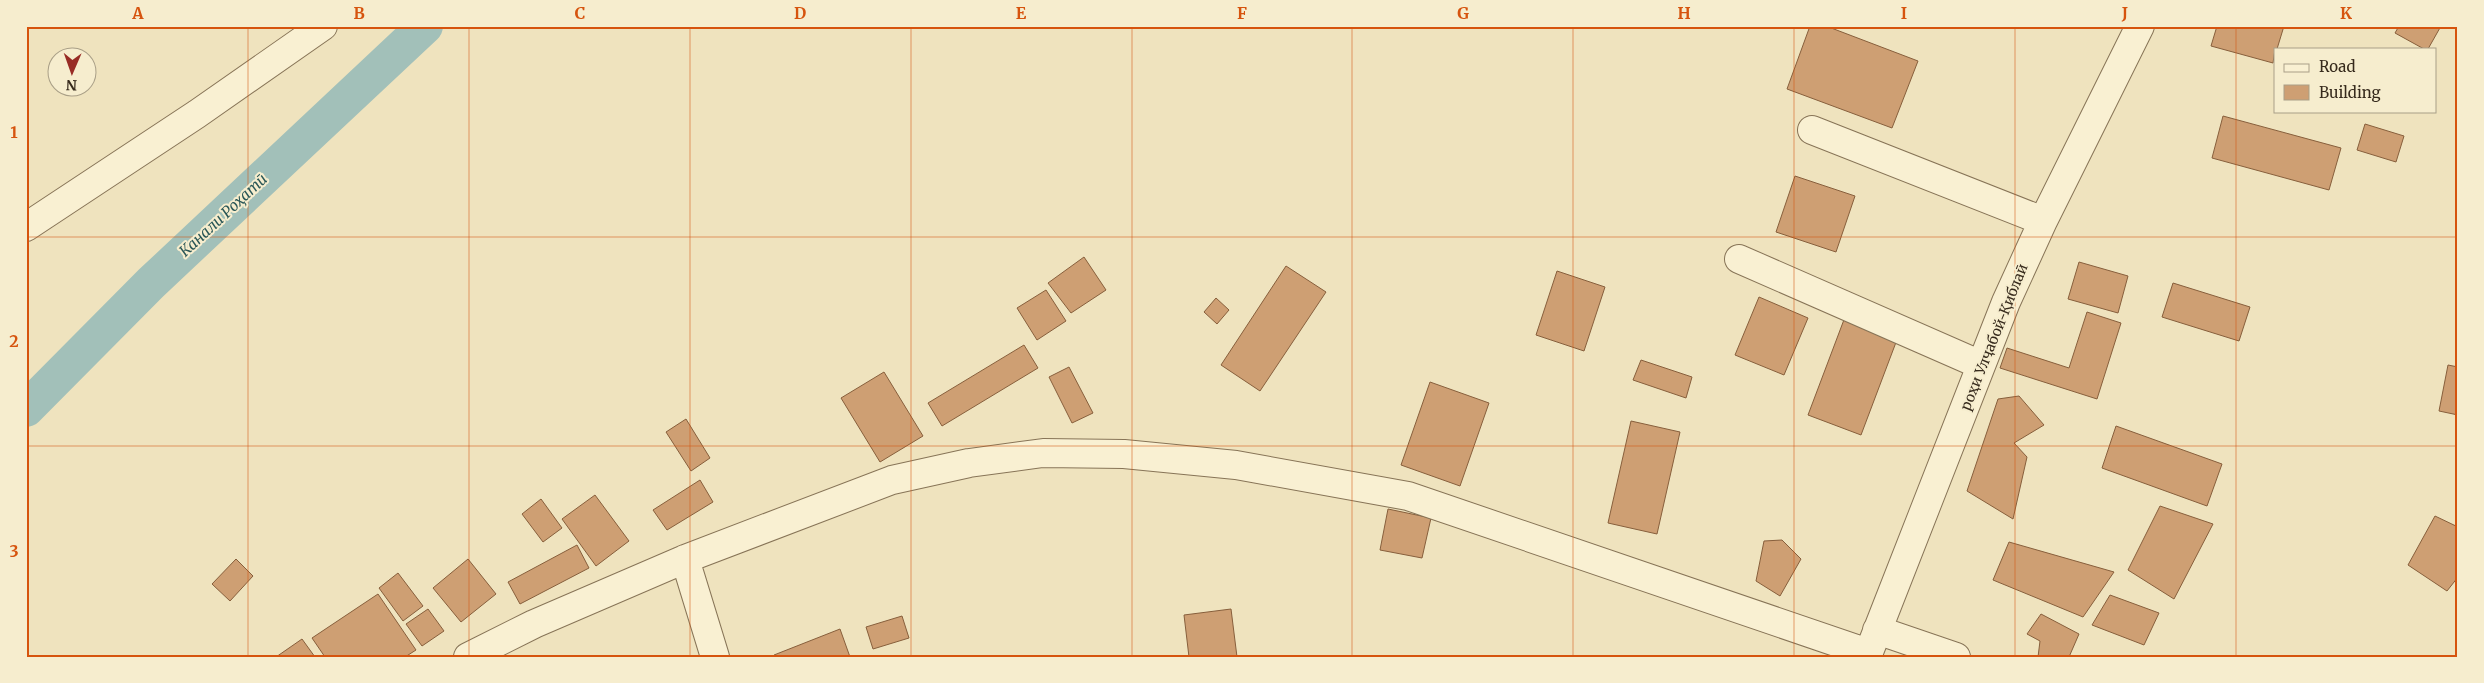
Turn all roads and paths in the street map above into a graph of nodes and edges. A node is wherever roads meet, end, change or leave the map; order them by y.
1 (323, 26) edge
2 (2140, 26) edge
3 (1812, 130) dead end
4 (2043, 221) junction
5 (26, 227) edge
6 (1740, 259) dead end
7 (1982, 364) junction
8 (685, 559) junction
9 (1871, 646) edge
10 (468, 657) edge
11 (715, 657) edge
12 (1956, 657) edge

1 - 5 street
2 - 4 street, роҳи Улҷабой-Қиблаӣ
3 - 4 street
4 - 7 street, роҳи Улҷабой-Қиблаӣ
6 - 7 street
7 - 9 street, роҳи Улҷабой-Қиблаӣ
8 - 9 street
8 - 10 street
8 - 11 street
9 - 12 street

